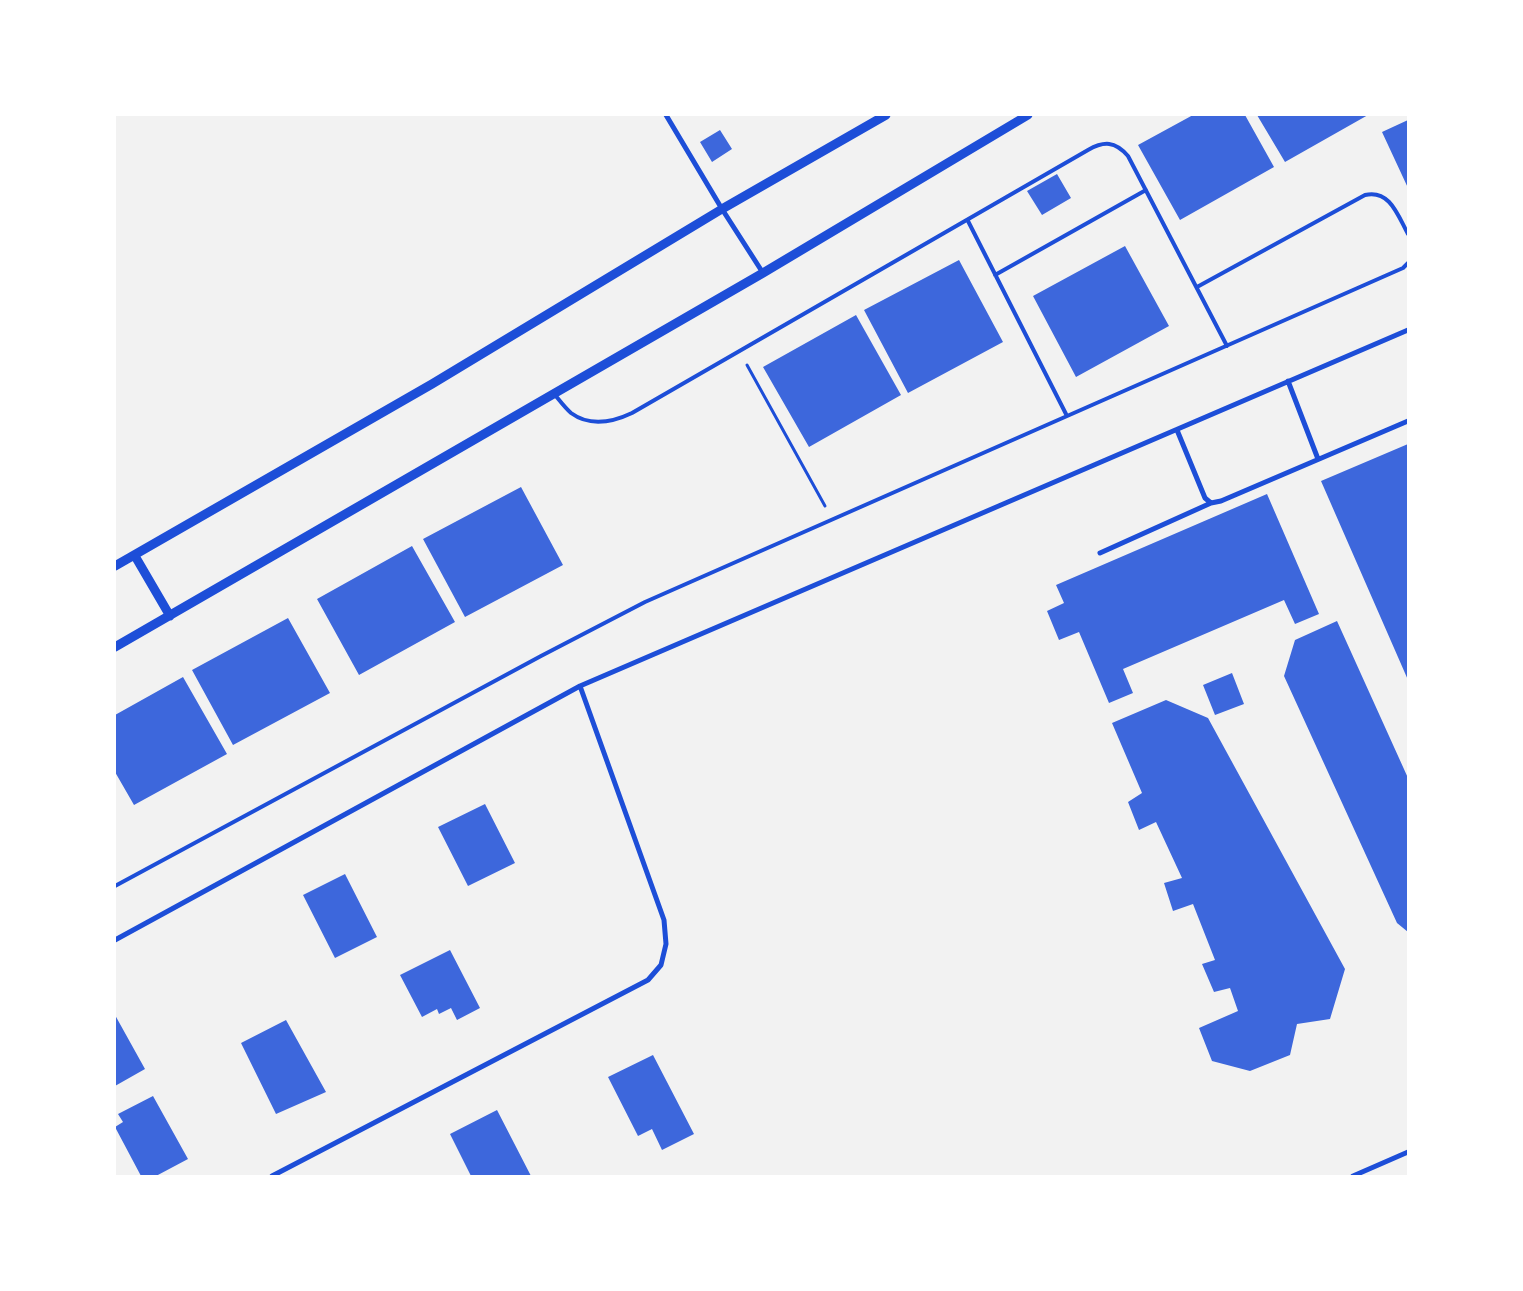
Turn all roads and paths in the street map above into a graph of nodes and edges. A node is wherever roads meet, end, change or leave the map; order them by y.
1 (666, 115) edge
2 (886, 115) edge
3 (1028, 115) edge
4 (1146, 190) junction
5 (722, 210) junction
6 (968, 220) junction
7 (1408, 234) edge
8 (1408, 263) edge
9 (763, 273) junction
10 (995, 275) junction
11 (1197, 287) junction
12 (1408, 330) edge
13 (1227, 346) junction
14 (740, 351) junction
15 (1288, 381) junction
16 (554, 394) junction
17 (1067, 416) junction
18 (1408, 421) edge
19 (1177, 430) junction
20 (1318, 459) junction
21 (1211, 503) junction
22 (832, 519) junction
23 (1100, 554) dead end
24 (134, 556) junction
25 (115, 566) edge
26 (170, 616) junction
27 (115, 647) edge
28 (580, 686) junction
29 (115, 886) edge
30 (115, 940) edge
31 (1408, 1152) edge
32 (272, 1176) edge
33 (1353, 1176) edge

1 - 5 street
2 - 5 street
3 - 9 street
4 - 6 lane
4 - 10 lane
4 - 11 lane
5 - 9 street
5 - 24 street
6 - 10 lane
6 - 14 lane
7 - 11 lane
8 - 13 lane
9 - 16 street
10 - 17 lane
11 - 13 lane
12 - 15 street
13 - 17 lane
14 - 16 lane
14 - 22 path
15 - 19 street
15 - 20 street
16 - 26 street
17 - 22 lane
18 - 20 street
19 - 21 street
19 - 28 street
20 - 21 street
21 - 23 street
22 - 29 lane
24 - 25 street
24 - 26 street
26 - 27 street
28 - 30 street
28 - 32 street
31 - 33 street

